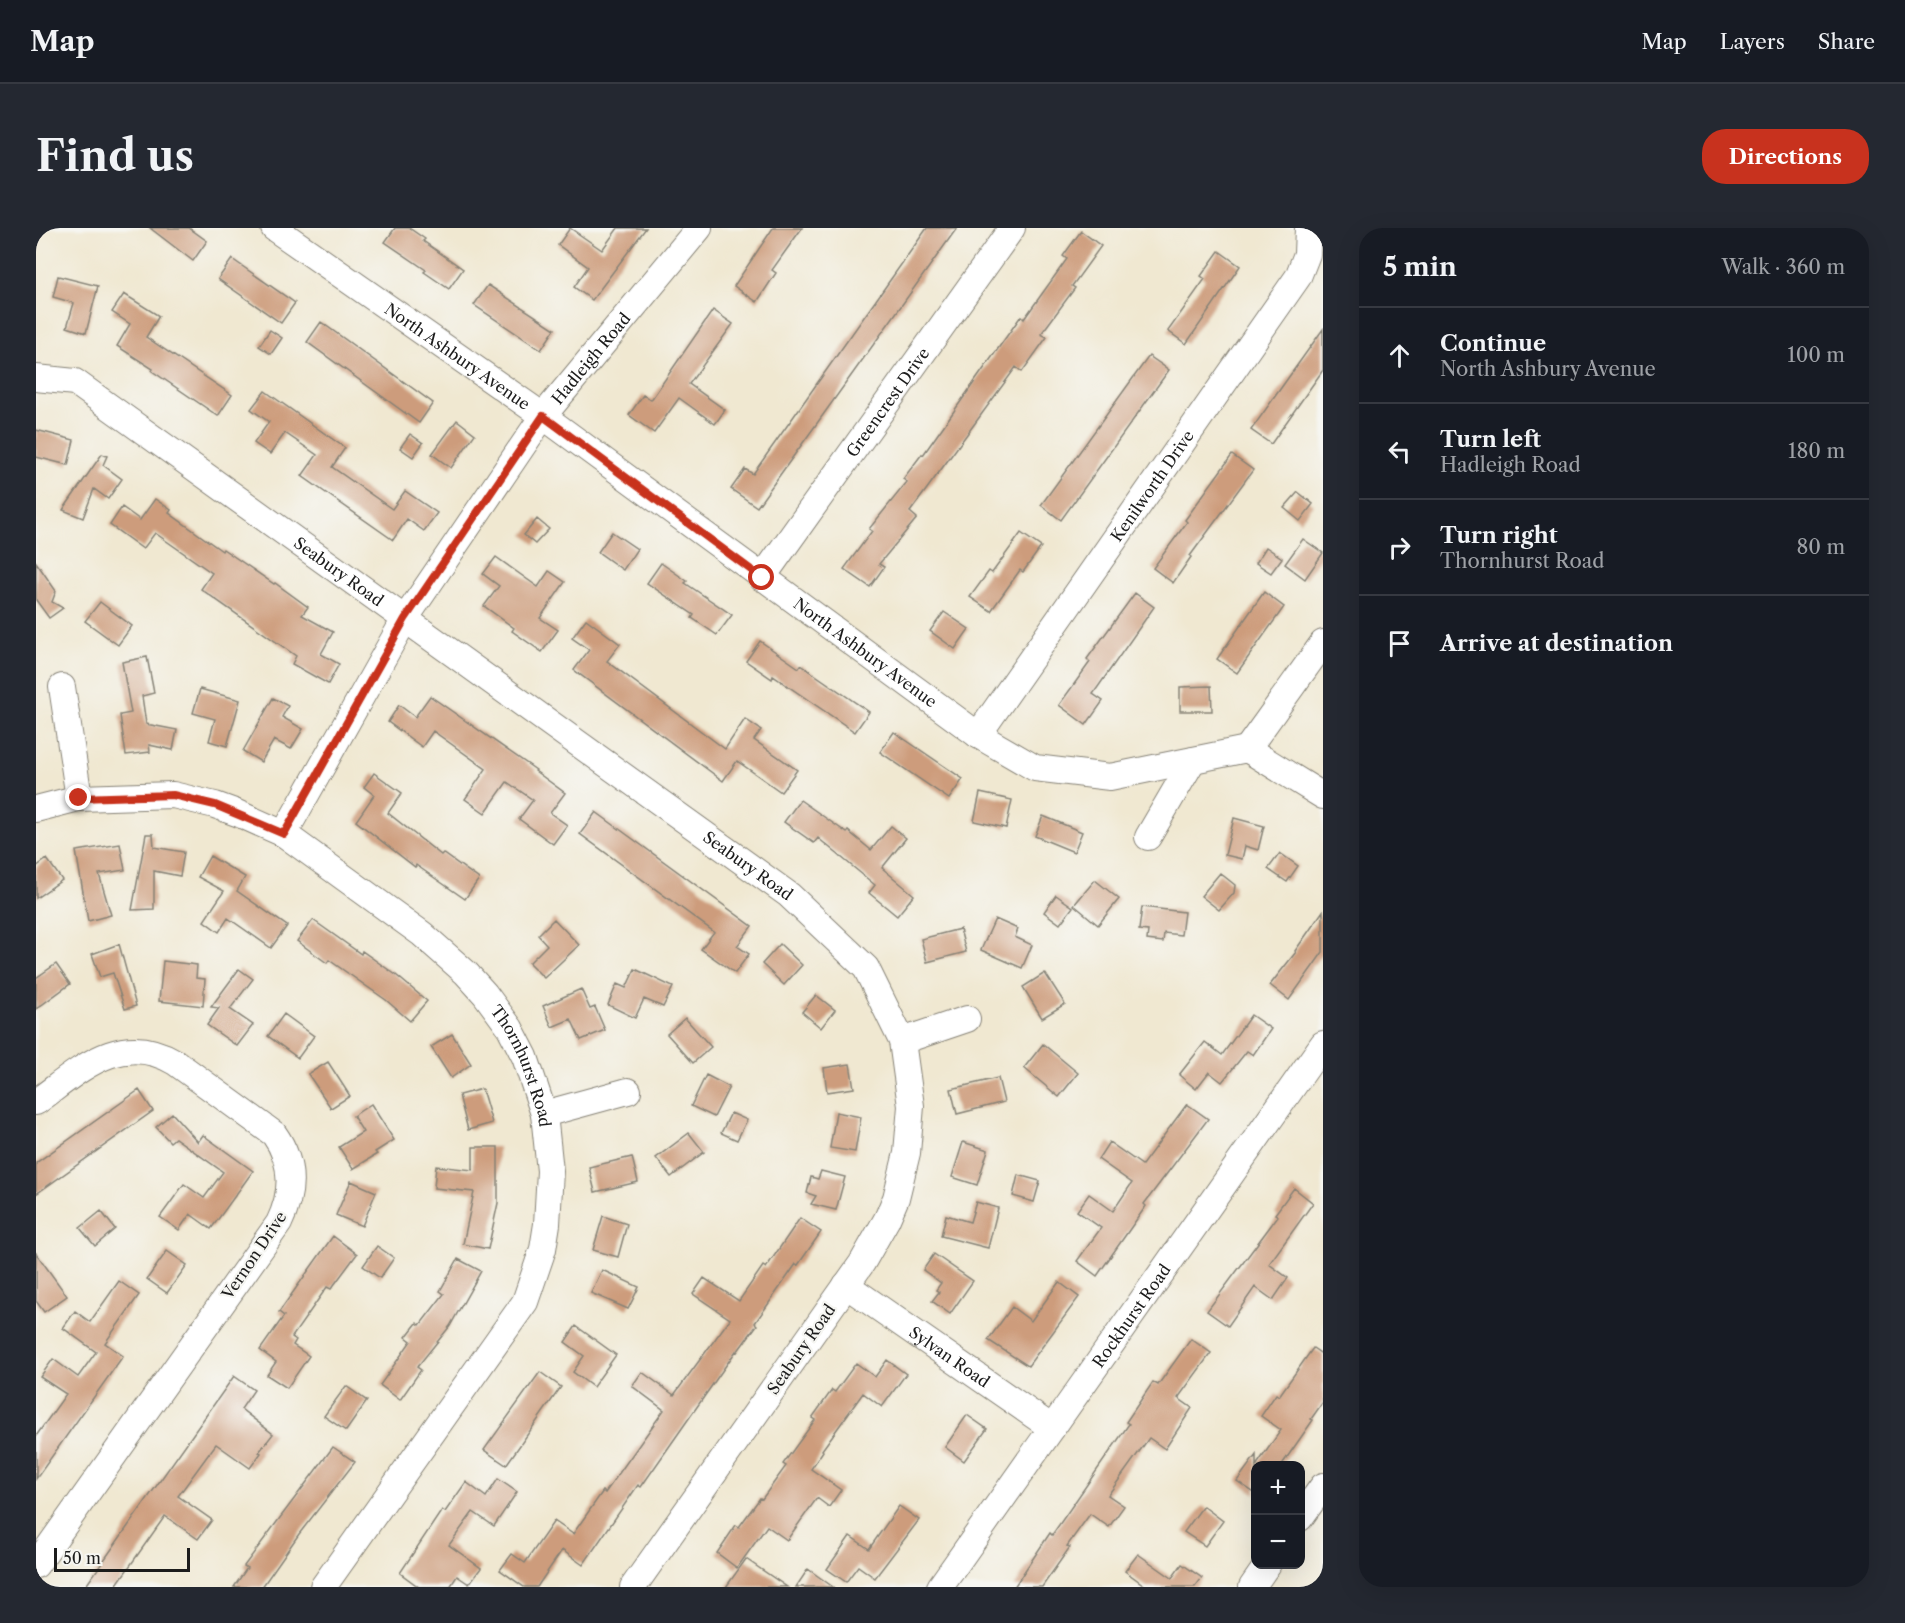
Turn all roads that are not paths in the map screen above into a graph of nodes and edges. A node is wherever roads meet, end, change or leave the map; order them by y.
1 (274, 228) edge
2 (699, 228) edge
3 (1012, 228) edge
4 (1308, 228) edge
5 (36, 378) edge
6 (543, 416) junction
7 (762, 578) junction
8 (405, 619) junction
9 (1323, 643) edge
10 (62, 687) dead end
11 (978, 735) junction
12 (1247, 749) junction
13 (1193, 760) junction
14 (1323, 796) edge
15 (79, 798) junction
16 (36, 809) edge
17 (284, 834) junction
18 (1148, 837) dead end
19 (967, 1019) dead end
20 (902, 1041) junction
21 (1323, 1044) edge
22 (628, 1091) dead end
23 (36, 1102) edge
24 (544, 1113) junction
25 (846, 1285) junction
26 (1052, 1428) junction
27 (1323, 1486) edge
28 (1302, 1515) edge
29 (36, 1565) edge
30 (1265, 1569) edge
31 (323, 1587) edge
32 (633, 1587) edge
33 (940, 1587) edge
34 (1252, 1587) edge

1 - 6 street, North Ashbury Avenue
2 - 6 street, Hadleigh Road
3 - 7 street, Greencrest Drive
4 - 11 street, Kenilworth Drive
5 - 8 street, Seabury Road
6 - 7 street, North Ashbury Avenue
6 - 8 street, Hadleigh Road
7 - 11 street, North Ashbury Avenue
8 - 17 street, Hadleigh Road
8 - 20 street, Seabury Road
9 - 12 street
10 - 15 street
11 - 13 street, North Ashbury Avenue
12 - 13 street, North Ashbury Avenue
12 - 14 street
13 - 18 street
15 - 16 street, Thornhurst Road
15 - 17 street, Thornhurst Road
17 - 24 street, Thornhurst Road
19 - 20 street
20 - 25 street, Seabury Road
21 - 26 street, Rockhurst Road
22 - 24 street
23 - 29 street, Vernon Drive
24 - 31 street, Thornhurst Road
25 - 26 street, Sylvan Road
25 - 32 street, Seabury Road
26 - 33 street, Rockhurst Road
27 - 28 street
30 - 34 street

